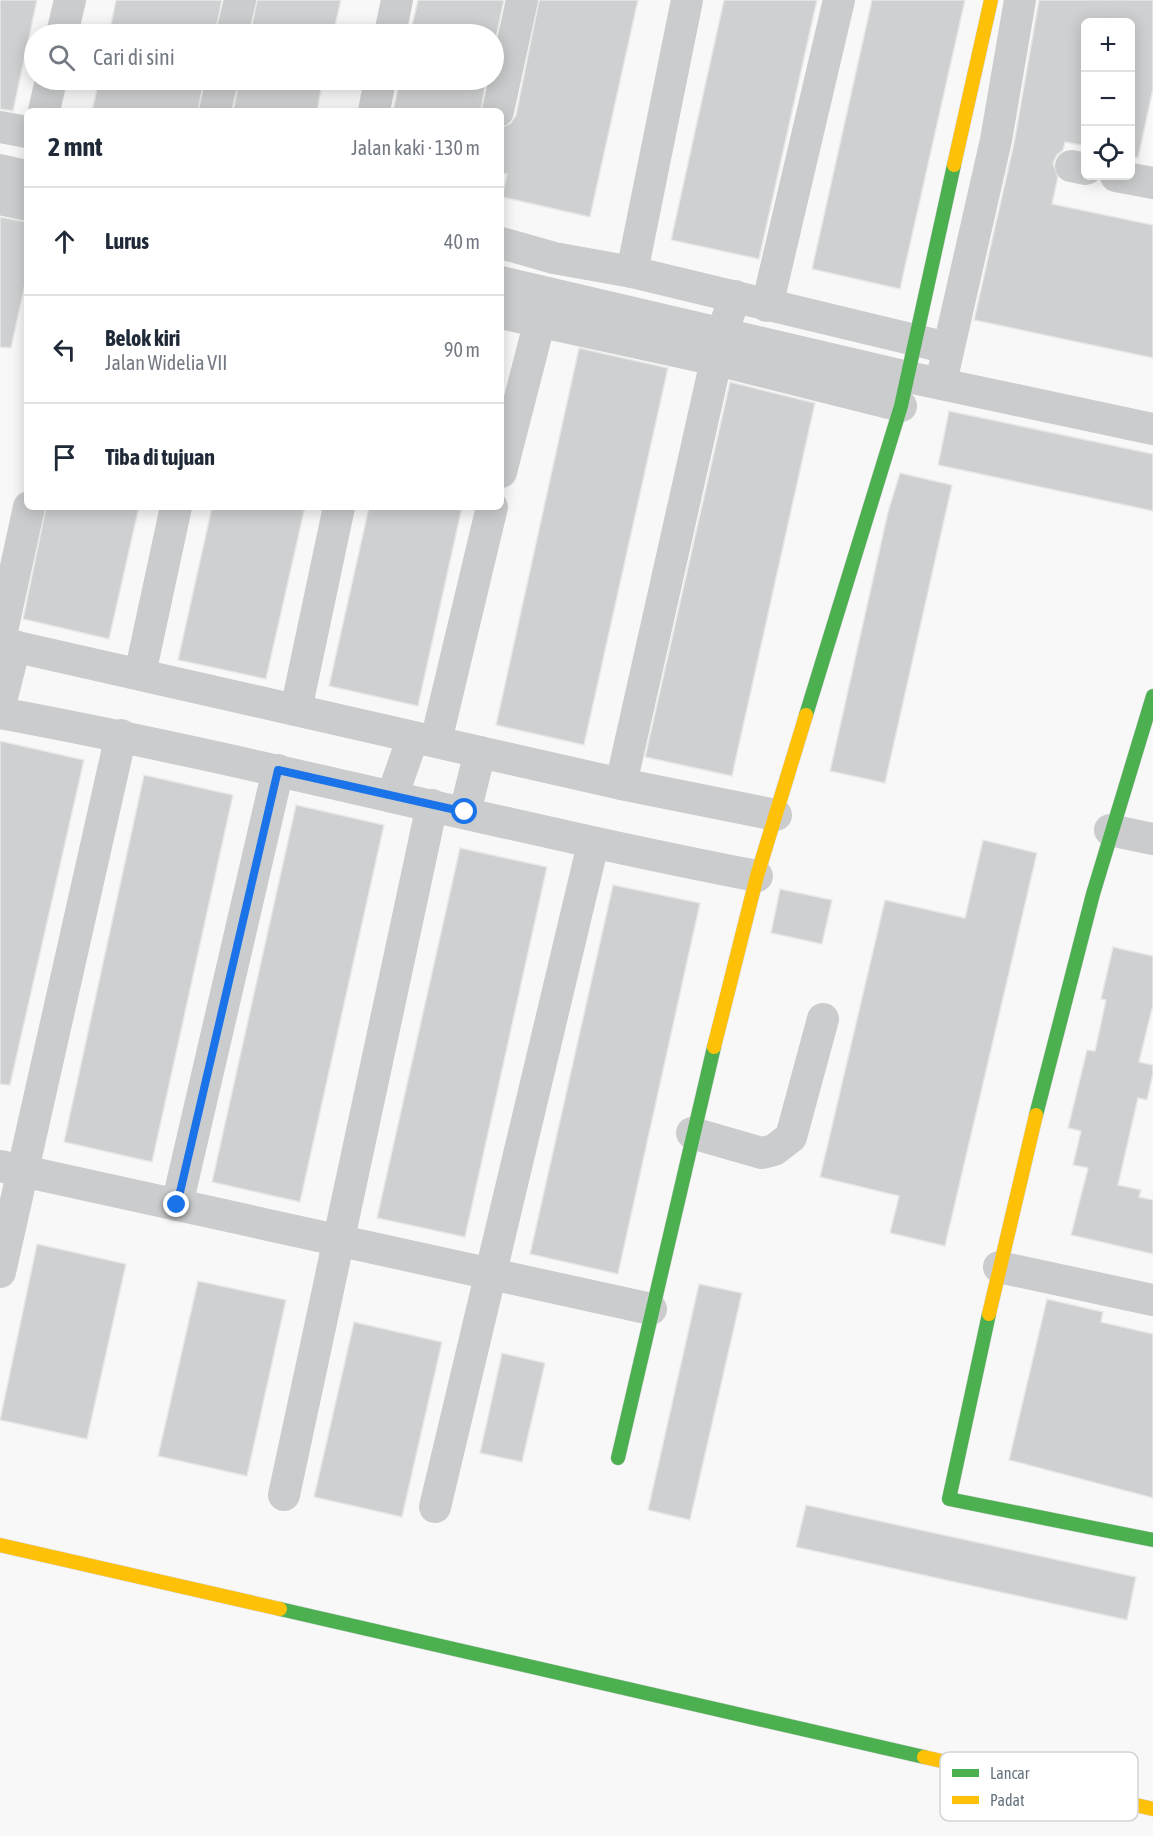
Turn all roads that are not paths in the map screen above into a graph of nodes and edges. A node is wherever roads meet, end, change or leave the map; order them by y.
1 (70, 0) edge
2 (240, 0) edge
3 (397, 0) edge
4 (522, 0) edge
5 (687, 0) edge
6 (839, 0) edge
7 (991, 0) edge
8 (1020, 0) edge
9 (64, 24) edge
10 (234, 24) edge
11 (392, 24) edge
12 (504, 83) edge
13 (49, 90) edge
14 (220, 90) edge
15 (378, 90) edge
16 (503, 90) edge
17 (45, 108) edge
18 (216, 108) edge
19 (375, 108) edge
20 (499, 108) edge
21 (0, 127) edge
22 (24, 131) edge
23 (0, 170) edge
24 (24, 175) edge
25 (1135, 180) edge
26 (1153, 183) edge
27 (0, 199) edge
28 (24, 204) edge
29 (504, 244) edge
30 (554, 258) junction
31 (632, 272) junction
32 (504, 283) edge
33 (548, 292) junction
34 (735, 296) junction
35 (767, 306) junction
36 (504, 314) edge
37 (538, 322) junction
38 (916, 340) junction
39 (719, 347) junction
40 (948, 348) junction
41 (941, 382) junction
42 (904, 391) junction
43 (1153, 429) edge
44 (504, 460) edge
45 (28, 510) edge
46 (175, 510) edge
47 (338, 510) edge
48 (491, 510) edge
49 (5, 643) edge
50 (140, 674) junction
51 (1153, 696) edge
52 (0, 705) edge
53 (296, 710) junction
54 (0, 713) edge
55 (121, 735) junction
56 (425, 739) junction
57 (480, 752) junction
58 (278, 770) junction
59 (621, 784) junction
60 (392, 797) junction
61 (432, 805) junction
62 (465, 812) junction
63 (776, 815) junction
64 (1110, 830) junction
65 (1153, 839) edge
66 (593, 844) junction
67 (757, 876) junction
68 (823, 1019) dead end
69 (692, 1133) junction
70 (12, 1168) edge
71 (177, 1205) junction
72 (339, 1242) junction
73 (999, 1267) junction
74 (0, 1272) edge
75 (491, 1275) junction
76 (1153, 1300) edge
77 (651, 1309) junction
78 (618, 1458) dead end
79 (284, 1495) dead end
80 (435, 1507) dead end
81 (1153, 1540) edge
82 (0, 1545) edge
83 (940, 1760) edge
84 (1138, 1806) edge
85 (1153, 1809) edge

1 - 9 street
2 - 10 street
3 - 11 street
4 - 12 street
5 - 31 street
6 - 35 street
7 - 38 street
8 - 40 street
13 - 17 street
14 - 18 street
15 - 19 street
16 - 20 street
21 - 22 street
23 - 24 street
25 - 26 street
27 - 28 street
29 - 30 street
30 - 31 street
30 - 33 street
31 - 34 street
32 - 33 street
33 - 37 street
33 - 39 street
34 - 35 street
34 - 39 street
35 - 38 street
36 - 37 street
37 - 39 street
37 - 44 street
38 - 40 street
38 - 42 street
39 - 42 street
39 - 59 street
40 - 41 street
41 - 42 street
41 - 43 street
42 - 63 street
45 - 49 street
46 - 50 street
47 - 53 street
48 - 56 street
49 - 50 street
49 - 52 street
50 - 53 street
51 - 64 street
53 - 56 street
54 - 55 street
55 - 58 street
55 - 70 street
56 - 57 street
56 - 60 street
57 - 59 street
57 - 62 street
58 - 60 street
58 - 71 street
59 - 63 street
60 - 61 street
61 - 62 street
61 - 72 street
62 - 66 street
63 - 67 street
64 - 65 street
64 - 73 street
66 - 67 street
66 - 75 street
67 - 69 street
68 - 69 street
69 - 77 street
70 - 71 street
70 - 74 street
71 - 72 street
72 - 75 street
72 - 79 street
73 - 76 street
73 - 81 street
75 - 77 street
75 - 80 street
77 - 78 street
82 - 83 street
84 - 85 street

